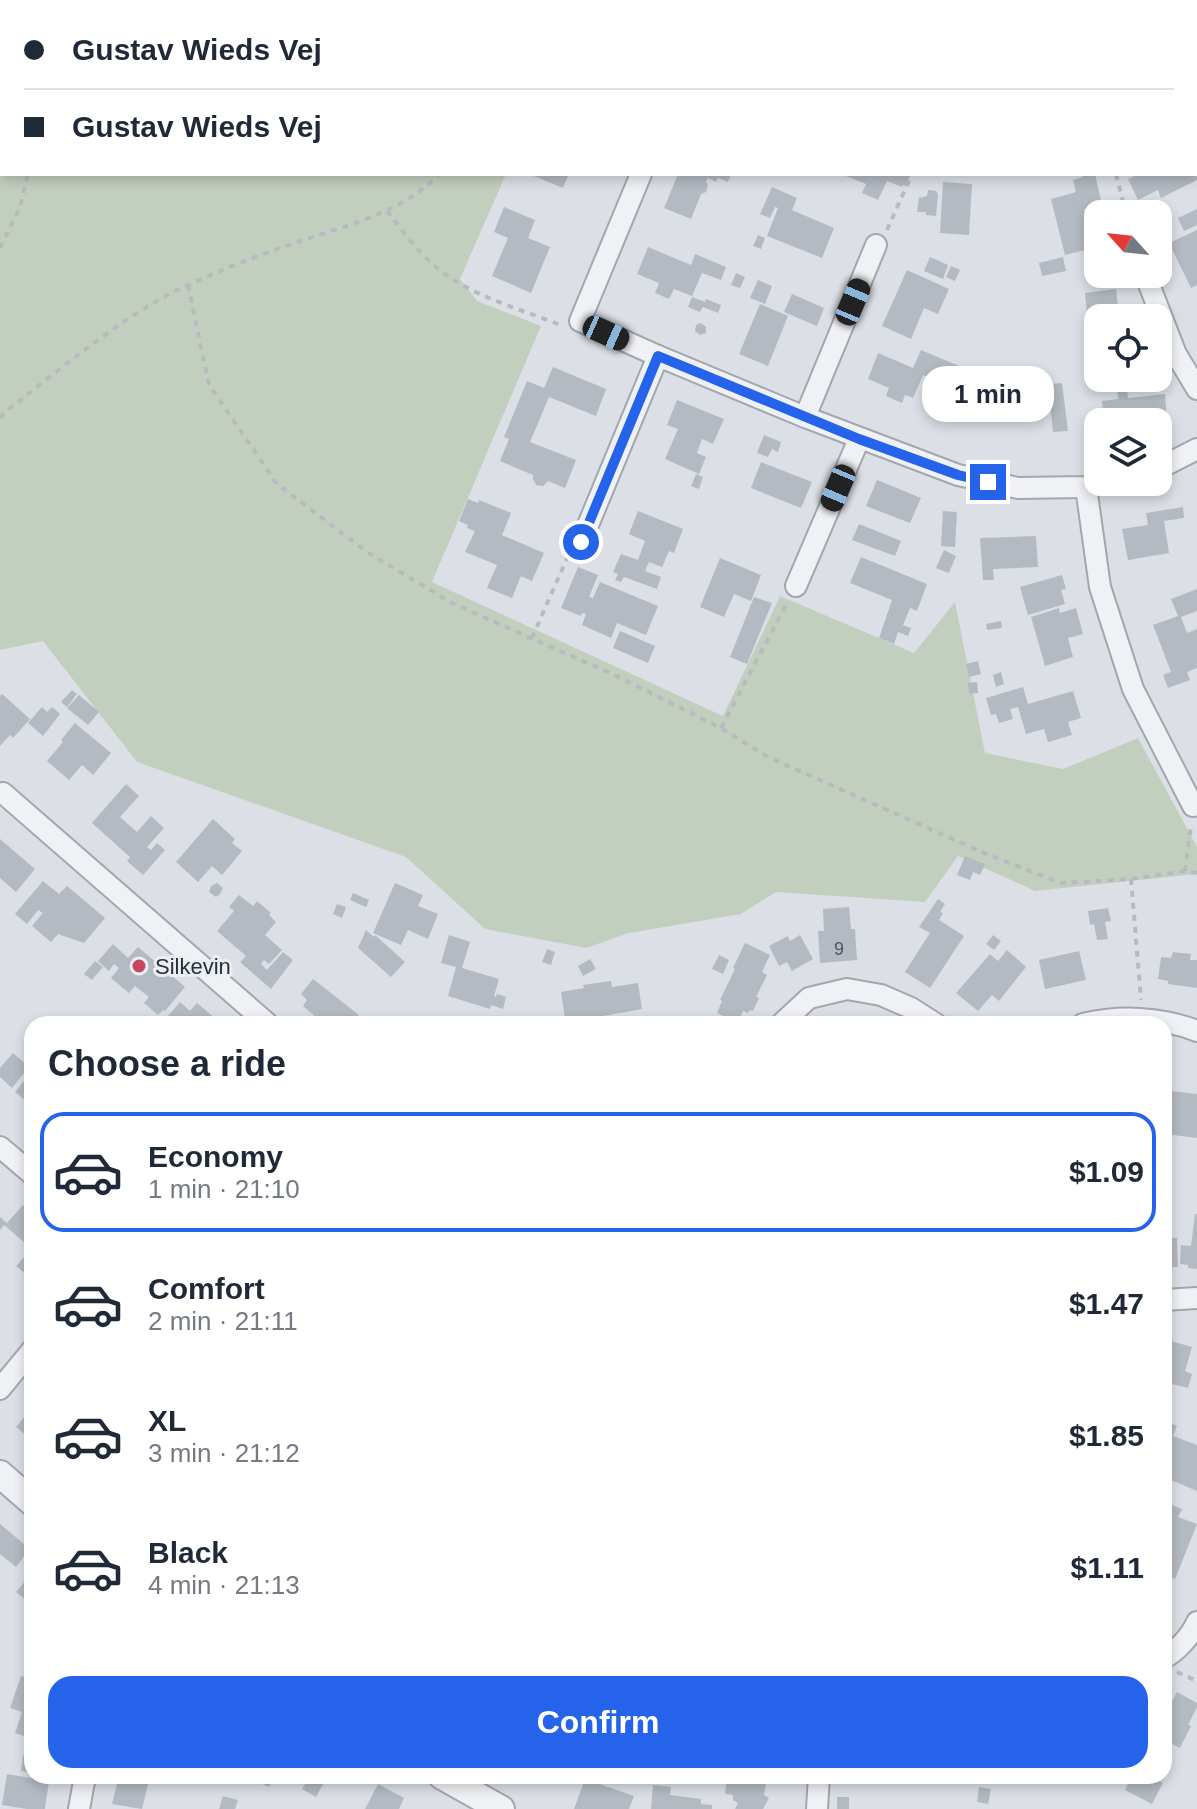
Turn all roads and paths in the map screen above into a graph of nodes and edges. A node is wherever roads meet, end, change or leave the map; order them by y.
1 (28, 176) edge
2 (437, 176) edge
3 (640, 176) edge
4 (911, 176) edge
5 (1116, 176) edge
6 (1122, 200) edge
7 (387, 211) junction
8 (876, 245) joint
9 (0, 248) edge
10 (188, 285) junction
11 (1150, 288) edge
12 (580, 321) junction
13 (658, 356) junction
14 (1197, 389) edge
15 (805, 417) junction
16 (0, 418) edge
17 (859, 439) junction
18 (1197, 449) edge
19 (1172, 462) edge
20 (1084, 485) edge
21 (1096, 496) edge
22 (581, 542) joint
23 (796, 586) joint
24 (532, 638) junction
25 (721, 728) junction
26 (3, 793) dead end
27 (1195, 804) edge
28 (1185, 871) junction
29 (1197, 873) edge
30 (1131, 879) junction
31 (259, 1016) edge
32 (790, 1016) edge
33 (924, 1016) edge
34 (1143, 1016) edge
35 (1172, 1024) edge
36 (1197, 1031) edge
37 (0, 1147) edge
38 (24, 1167) edge
39 (1197, 1298) edge
40 (1172, 1300) edge
41 (24, 1360) edge
42 (0, 1389) edge
43 (0, 1474) edge
44 (24, 1495) edge
45 (1197, 1622) edge
46 (1172, 1654) edge
47 (84, 1784) edge
48 (456, 1784) edge
49 (819, 1784) edge
50 (79, 1809) edge
51 (501, 1809) edge
52 (817, 1809) edge

1 - 9 path
2 - 7 path
3 - 12 street
4 - 8 path
5 - 6 path
7 - 10 path
7 - 12 path
8 - 15 street
10 - 16 path
10 - 24 path
11 - 14 street
12 - 13 street
13 - 15 street
13 - 22 street
15 - 17 street
17 - 20 street
17 - 23 street
18 - 19 street
21 - 27 street
22 - 24 path
23 - 25 path
24 - 25 path
25 - 30 path
26 - 31 street
27 - 28 path
28 - 29 path
28 - 30 path
30 - 34 path
32 - 33 street
35 - 36 street
37 - 38 street
39 - 40 street
41 - 42 street
43 - 44 street
45 - 46 street
47 - 50 street
48 - 51 street
49 - 52 street

